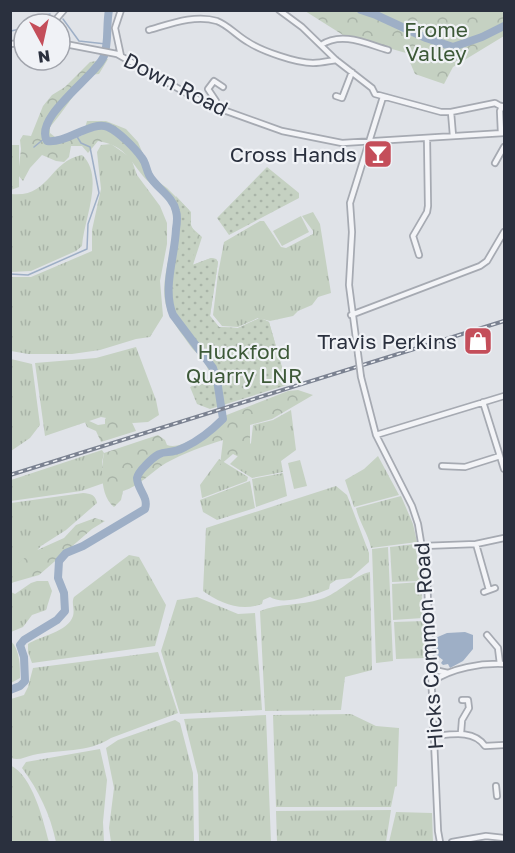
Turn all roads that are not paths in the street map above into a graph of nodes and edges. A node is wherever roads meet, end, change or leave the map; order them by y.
1 (121, 10) edge
2 (279, 10) edge
3 (157, 35) dead end
4 (321, 45) junction
5 (72, 46) edge
6 (388, 50) dead end
7 (119, 55) junction
8 (336, 60) junction
9 (351, 72) junction
10 (223, 87) dead end
11 (336, 96) dead end
12 (383, 97) junction
13 (503, 106) edge
14 (216, 107) junction
15 (451, 112) junction
16 (503, 133) edge
17 (453, 136) junction
18 (427, 138) junction
19 (371, 142) junction
20 (504, 147) edge
21 (495, 164) dead end
22 (417, 216) dead end
23 (422, 220) junction
24 (504, 232) edge
25 (497, 246) junction
26 (504, 250) edge
27 (419, 255) dead end
28 (351, 315) junction
29 (504, 396) edge
30 (483, 402) junction
31 (376, 435) junction
32 (500, 456) junction
33 (442, 466) dead end
34 (504, 469) edge
35 (504, 538) edge
36 (476, 544) junction
37 (423, 546) junction
38 (490, 590) dead end
39 (487, 635) dead end
40 (502, 664) edge
41 (432, 665) junction
42 (448, 673) junction
43 (433, 681) junction
44 (462, 700) dead end
45 (461, 733) junction
46 (435, 736) junction
47 (504, 745) edge
48 (504, 790) edge
49 (497, 791) dead end
50 (504, 838) edge
51 (441, 843) edge
52 (452, 843) edge

1 - 7 street
2 - 4 street
3 - 8 street
4 - 6 street
4 - 8 street
5 - 7 street, Down Road
7 - 14 street, Down Road
8 - 9 street
9 - 11 street
9 - 12 street
10 - 14 street
12 - 15 street
12 - 19 street, Hicks Common Road
13 - 15 street
13 - 16 street
14 - 19 street, Down Road
15 - 17 street
16 - 17 street, Down Road
17 - 18 street, Down Road
18 - 19 street, Down Road
18 - 23 street
19 - 28 street, Hicks Common Road
20 - 21 street
22 - 23 street
23 - 27 street
24 - 25 street
25 - 26 street
25 - 28 street
28 - 31 street, Hicks Common Road, bridge
29 - 30 street
30 - 31 street
30 - 32 street
31 - 37 street, Hicks Common Road
32 - 33 street
32 - 34 street
35 - 36 street
36 - 37 street
36 - 38 street
37 - 41 street, Hicks Common Road
39 - 40 street
40 - 42 street
41 - 42 street
41 - 43 street, Hicks Common Road
42 - 43 street
43 - 46 street, Hicks Common Road
44 - 45 street
45 - 46 street
45 - 47 street
46 - 51 street, Hicks Common Road
48 - 49 street
50 - 52 street

